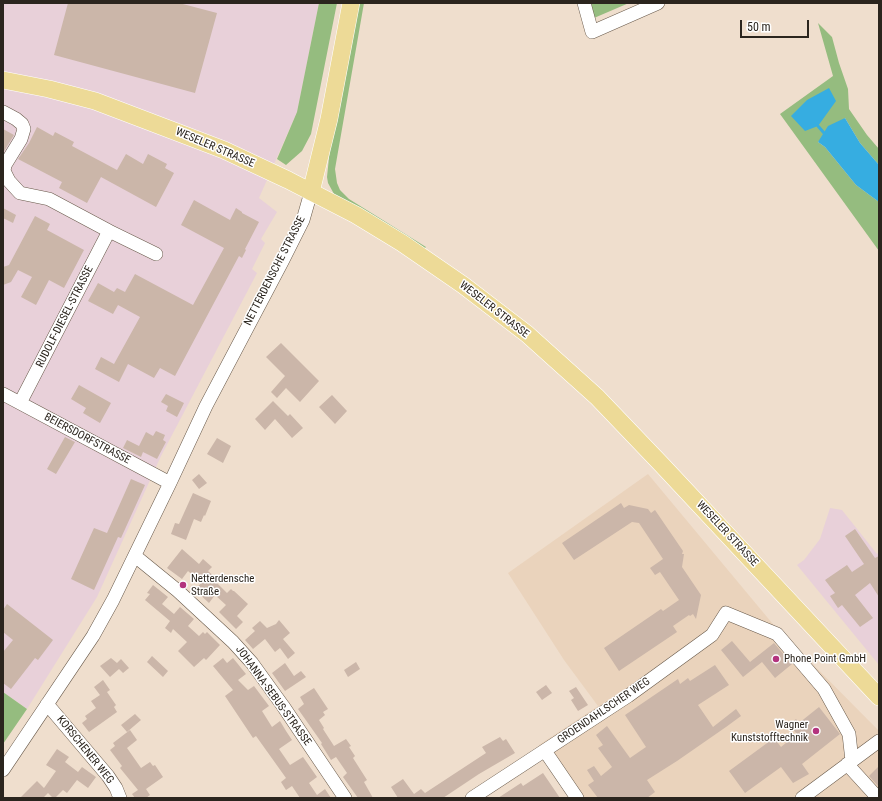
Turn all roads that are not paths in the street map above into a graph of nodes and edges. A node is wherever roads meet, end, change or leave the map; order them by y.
1 (351, 3) edge
2 (584, 3) edge
3 (658, 3) edge
4 (3, 80) edge
5 (3, 112) edge
6 (311, 192) junction
7 (109, 231) junction
8 (156, 254) dead end
9 (3, 394) edge
10 (20, 403) junction
11 (170, 483) junction
12 (135, 556) junction
13 (879, 697) edge
14 (47, 704) junction
15 (879, 741) edge
16 (545, 751) junction
17 (850, 763) junction
18 (3, 770) edge
19 (810, 796) edge
20 (120, 798) edge
21 (345, 798) edge
22 (472, 798) edge
23 (577, 798) edge
24 (878, 798) edge

1 - 6 main road, NETTERDENSCHE STRASSE
2 - 3 street
4 - 6 main road, WESELER STRASSE
5 - 7 street
6 - 11 street, NETTERDENSCHE STRASSE
6 - 13 main road, WESELER STRASSE
7 - 8 street
7 - 10 street, RUDOLF-DIESEL-STRASSE
9 - 10 street, BEIERSDORFSTRASSE
10 - 11 street, BEIERSDORFSTRASSE
11 - 12 street, NETTERDENSCHE STRASSE
12 - 14 street, NETTERDENSCHE STRASSE
12 - 21 street, JOHANNA-SEBUS-STRASSE
14 - 18 street, NETTERDENSCHE STRASSE
14 - 20 street, KORSCHENER WEG
15 - 17 street
16 - 17 street, GROENDAHLSCHER WEG
16 - 22 street, GROENDAHLSCHER WEG
16 - 23 street
17 - 19 street
17 - 24 street

